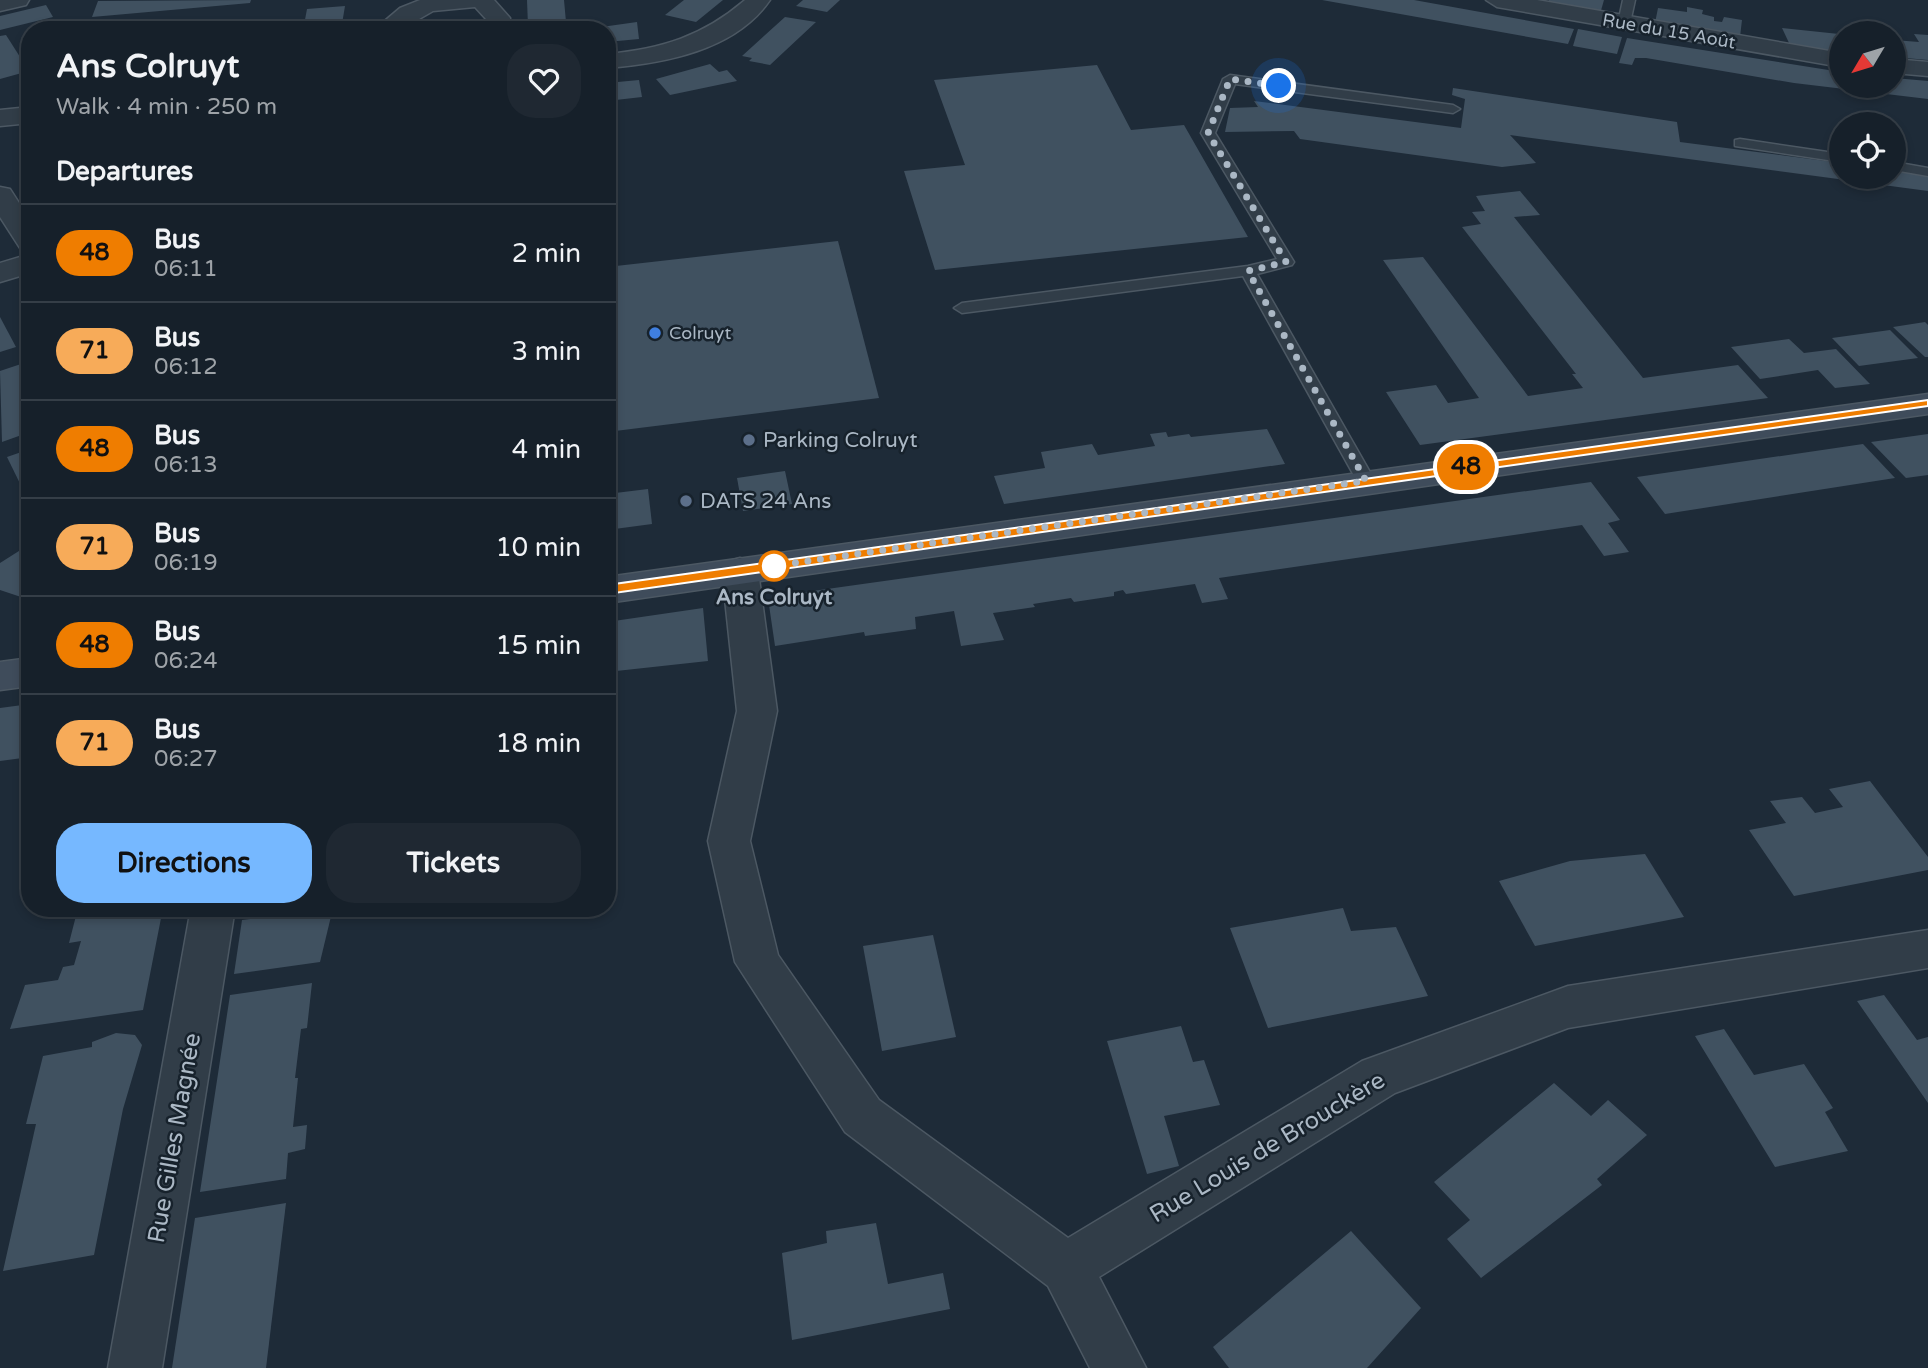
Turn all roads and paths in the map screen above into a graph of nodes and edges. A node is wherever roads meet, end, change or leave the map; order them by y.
1 (18, 0) edge
2 (759, 0) edge
3 (1497, 0) edge
4 (0, 4) edge
5 (1626, 11) edge
6 (394, 21) edge
7 (498, 21) edge
8 (1829, 58) edge
9 (616, 60) edge
10 (1906, 67) edge
11 (1928, 69) edge
12 (1452, 109) dead end
13 (21, 116) edge
14 (0, 118) edge
15 (1740, 143) dead end
16 (1829, 156) edge
17 (1906, 168) edge
18 (1928, 172) edge
19 (0, 195) edge
20 (21, 228) edge
21 (21, 266) edge
22 (1248, 271) junction
23 (0, 273) edge
24 (962, 308) dead end
25 (1928, 404) edge
26 (1366, 481) junction
27 (740, 571) junction
28 (616, 589) edge
29 (21, 673) edge
30 (0, 676) edge
31 (211, 917) edge
32 (1928, 949) edge
33 (1066, 1269) junction
34 (135, 1368) edge
35 (1119, 1368) edge

1 - 4 street
2 - 9 street
3 - 5 street, Rue du 15 Août
5 - 8 street, Rue du 15 Août
6 - 7 street
10 - 11 street
12 - 22 lane
13 - 14 street
15 - 16 lane
17 - 18 lane
19 - 20 street
21 - 23 street
22 - 24 lane
22 - 26 lane
25 - 26 main road
26 - 27 main road
27 - 28 main road
27 - 33 street
29 - 30 main road
31 - 34 street, Rue Gilles Magnée
32 - 33 street, Rue Louis de Brouckère
33 - 35 street

